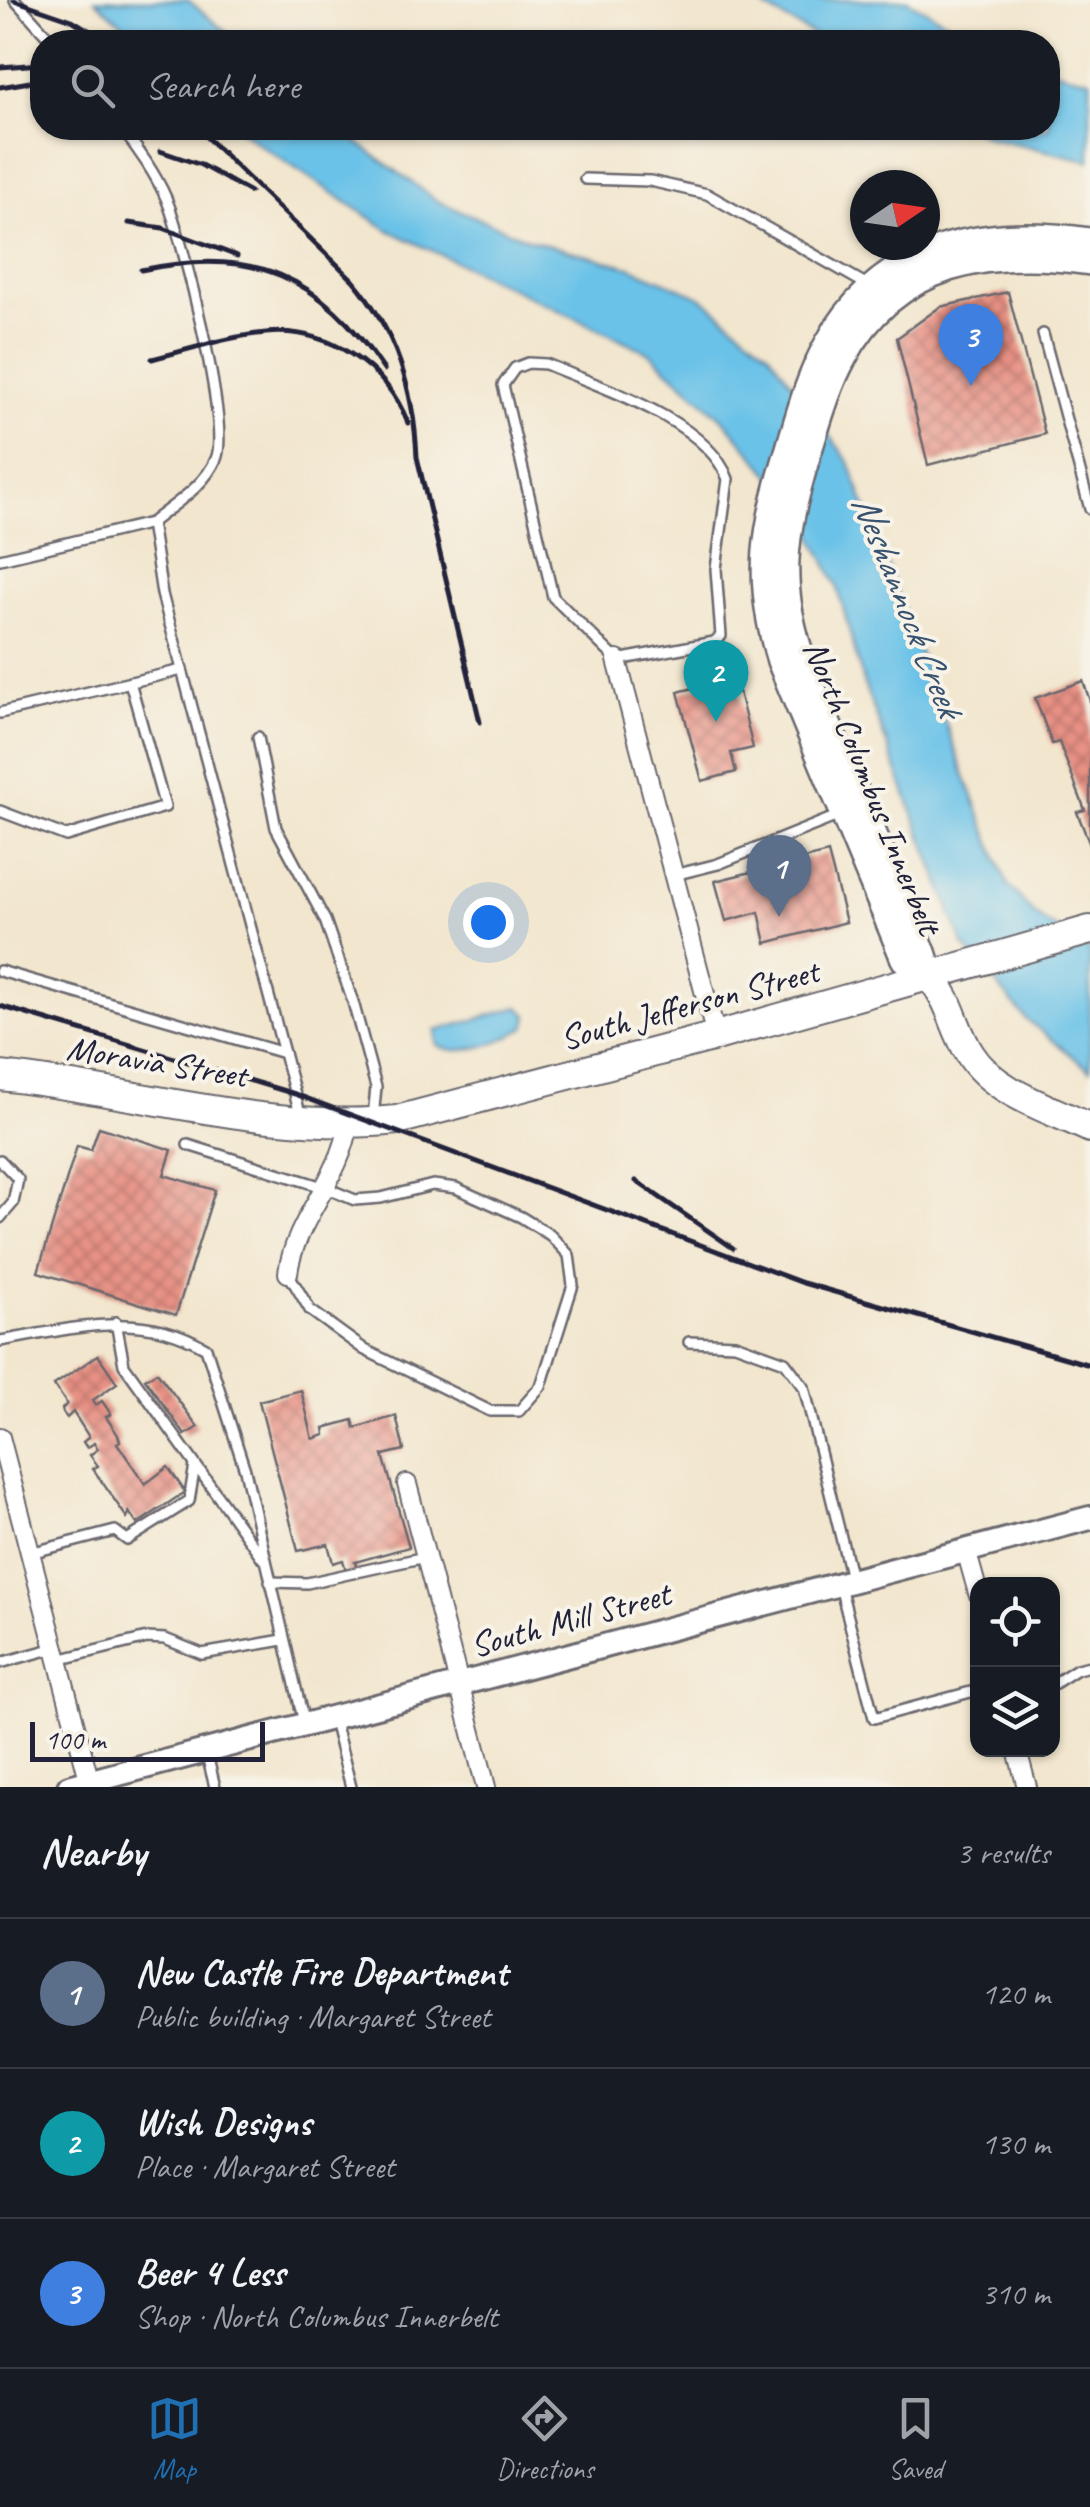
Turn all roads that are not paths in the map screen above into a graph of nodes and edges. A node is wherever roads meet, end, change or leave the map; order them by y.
1 (16, 0) edge
2 (42, 30) edge
3 (129, 140) edge
4 (585, 179) dead end
5 (1090, 240) edge
6 (1090, 262) edge
7 (874, 288) junction
8 (1043, 334) dead end
9 (1090, 508) edge
10 (151, 522) junction
11 (0, 559) edge
12 (618, 660) junction
13 (182, 670) junction
14 (130, 682) junction
15 (0, 713) edge
16 (258, 738) dead end
17 (852, 810) junction
18 (0, 811) edge
19 (674, 876) junction
20 (1090, 930) edge
21 (0, 971) edge
22 (930, 977) junction
23 (716, 1036) junction
24 (284, 1053) junction
25 (0, 1076) edge
26 (302, 1122) junction
27 (361, 1123) junction
28 (1090, 1128) edge
29 (188, 1145) dead end
30 (0, 1160) edge
31 (326, 1188) junction
32 (0, 1218) edge
33 (288, 1273) joint
34 (116, 1322) junction
35 (0, 1342) edge
36 (688, 1342) dead end
37 (0, 1438) edge
38 (196, 1465) junction
39 (407, 1484) dead end
40 (20, 1514) junction
41 (0, 1518) edge
42 (1090, 1518) edge
43 (966, 1550) junction
44 (30, 1554) junction
45 (426, 1557) junction
46 (266, 1563) junction
47 (973, 1577) edge
48 (270, 1582) junction
49 (846, 1582) junction
50 (283, 1640) junction
51 (56, 1654) junction
52 (0, 1663) edge
53 (1090, 1666) edge
54 (1060, 1680) edge
55 (459, 1685) junction
56 (970, 1692) edge
57 (334, 1718) junction
58 (305, 1726) junction
59 (206, 1752) junction
60 (1020, 1757) edge
61 (83, 1785) edge
62 (214, 1787) edge
63 (351, 1787) edge
64 (486, 1787) edge
65 (1026, 1787) edge

1 - 2 lane
3 - 10 lane
4 - 7 lane
5 - 7 main road, North Columbus Innerbelt
6 - 17 main road, North Columbus Innerbelt
7 - 17 main road, North Columbus Innerbelt
8 - 9 lane
10 - 11 lane
10 - 13 lane
12 - 12 lane
12 - 19 street
13 - 14 lane
13 - 24 lane
14 - 15 lane
14 - 18 lane
16 - 27 lane
17 - 19 lane
17 - 22 main road, North Columbus Innerbelt
19 - 23 street
20 - 22 main road, South Jefferson Street
21 - 24 lane
22 - 23 main road, South Jefferson Street
22 - 28 main road
23 - 27 main road, South Jefferson Street
24 - 26 lane
25 - 26 main road, Moravia Street
26 - 27 main road, South Jefferson Street
27 - 31 street
29 - 31 lane
30 - 32 lane
31 - 33 street
31 - 33 lane
34 - 35 lane
34 - 38 lane
34 - 46 lane
36 - 49 lane
37 - 40 street
38 - 44 lane
38 - 46 lane
39 - 45 street
40 - 41 street
40 - 44 street
42 - 43 street, South Mill Street
43 - 47 street
43 - 49 street, South Mill Street
44 - 51 street
45 - 48 lane
45 - 55 street
46 - 48 lane
48 - 50 lane
49 - 55 street, South Mill Street
49 - 56 lane
50 - 51 lane
50 - 58 lane
51 - 52 lane
51 - 61 street
53 - 54 lane
55 - 57 street, South Mill Street
55 - 64 street
57 - 58 street, South Mill Street
57 - 63 lane
58 - 59 street, South Mill Street
59 - 61 street, South Mill Street
59 - 62 lane
60 - 65 street

